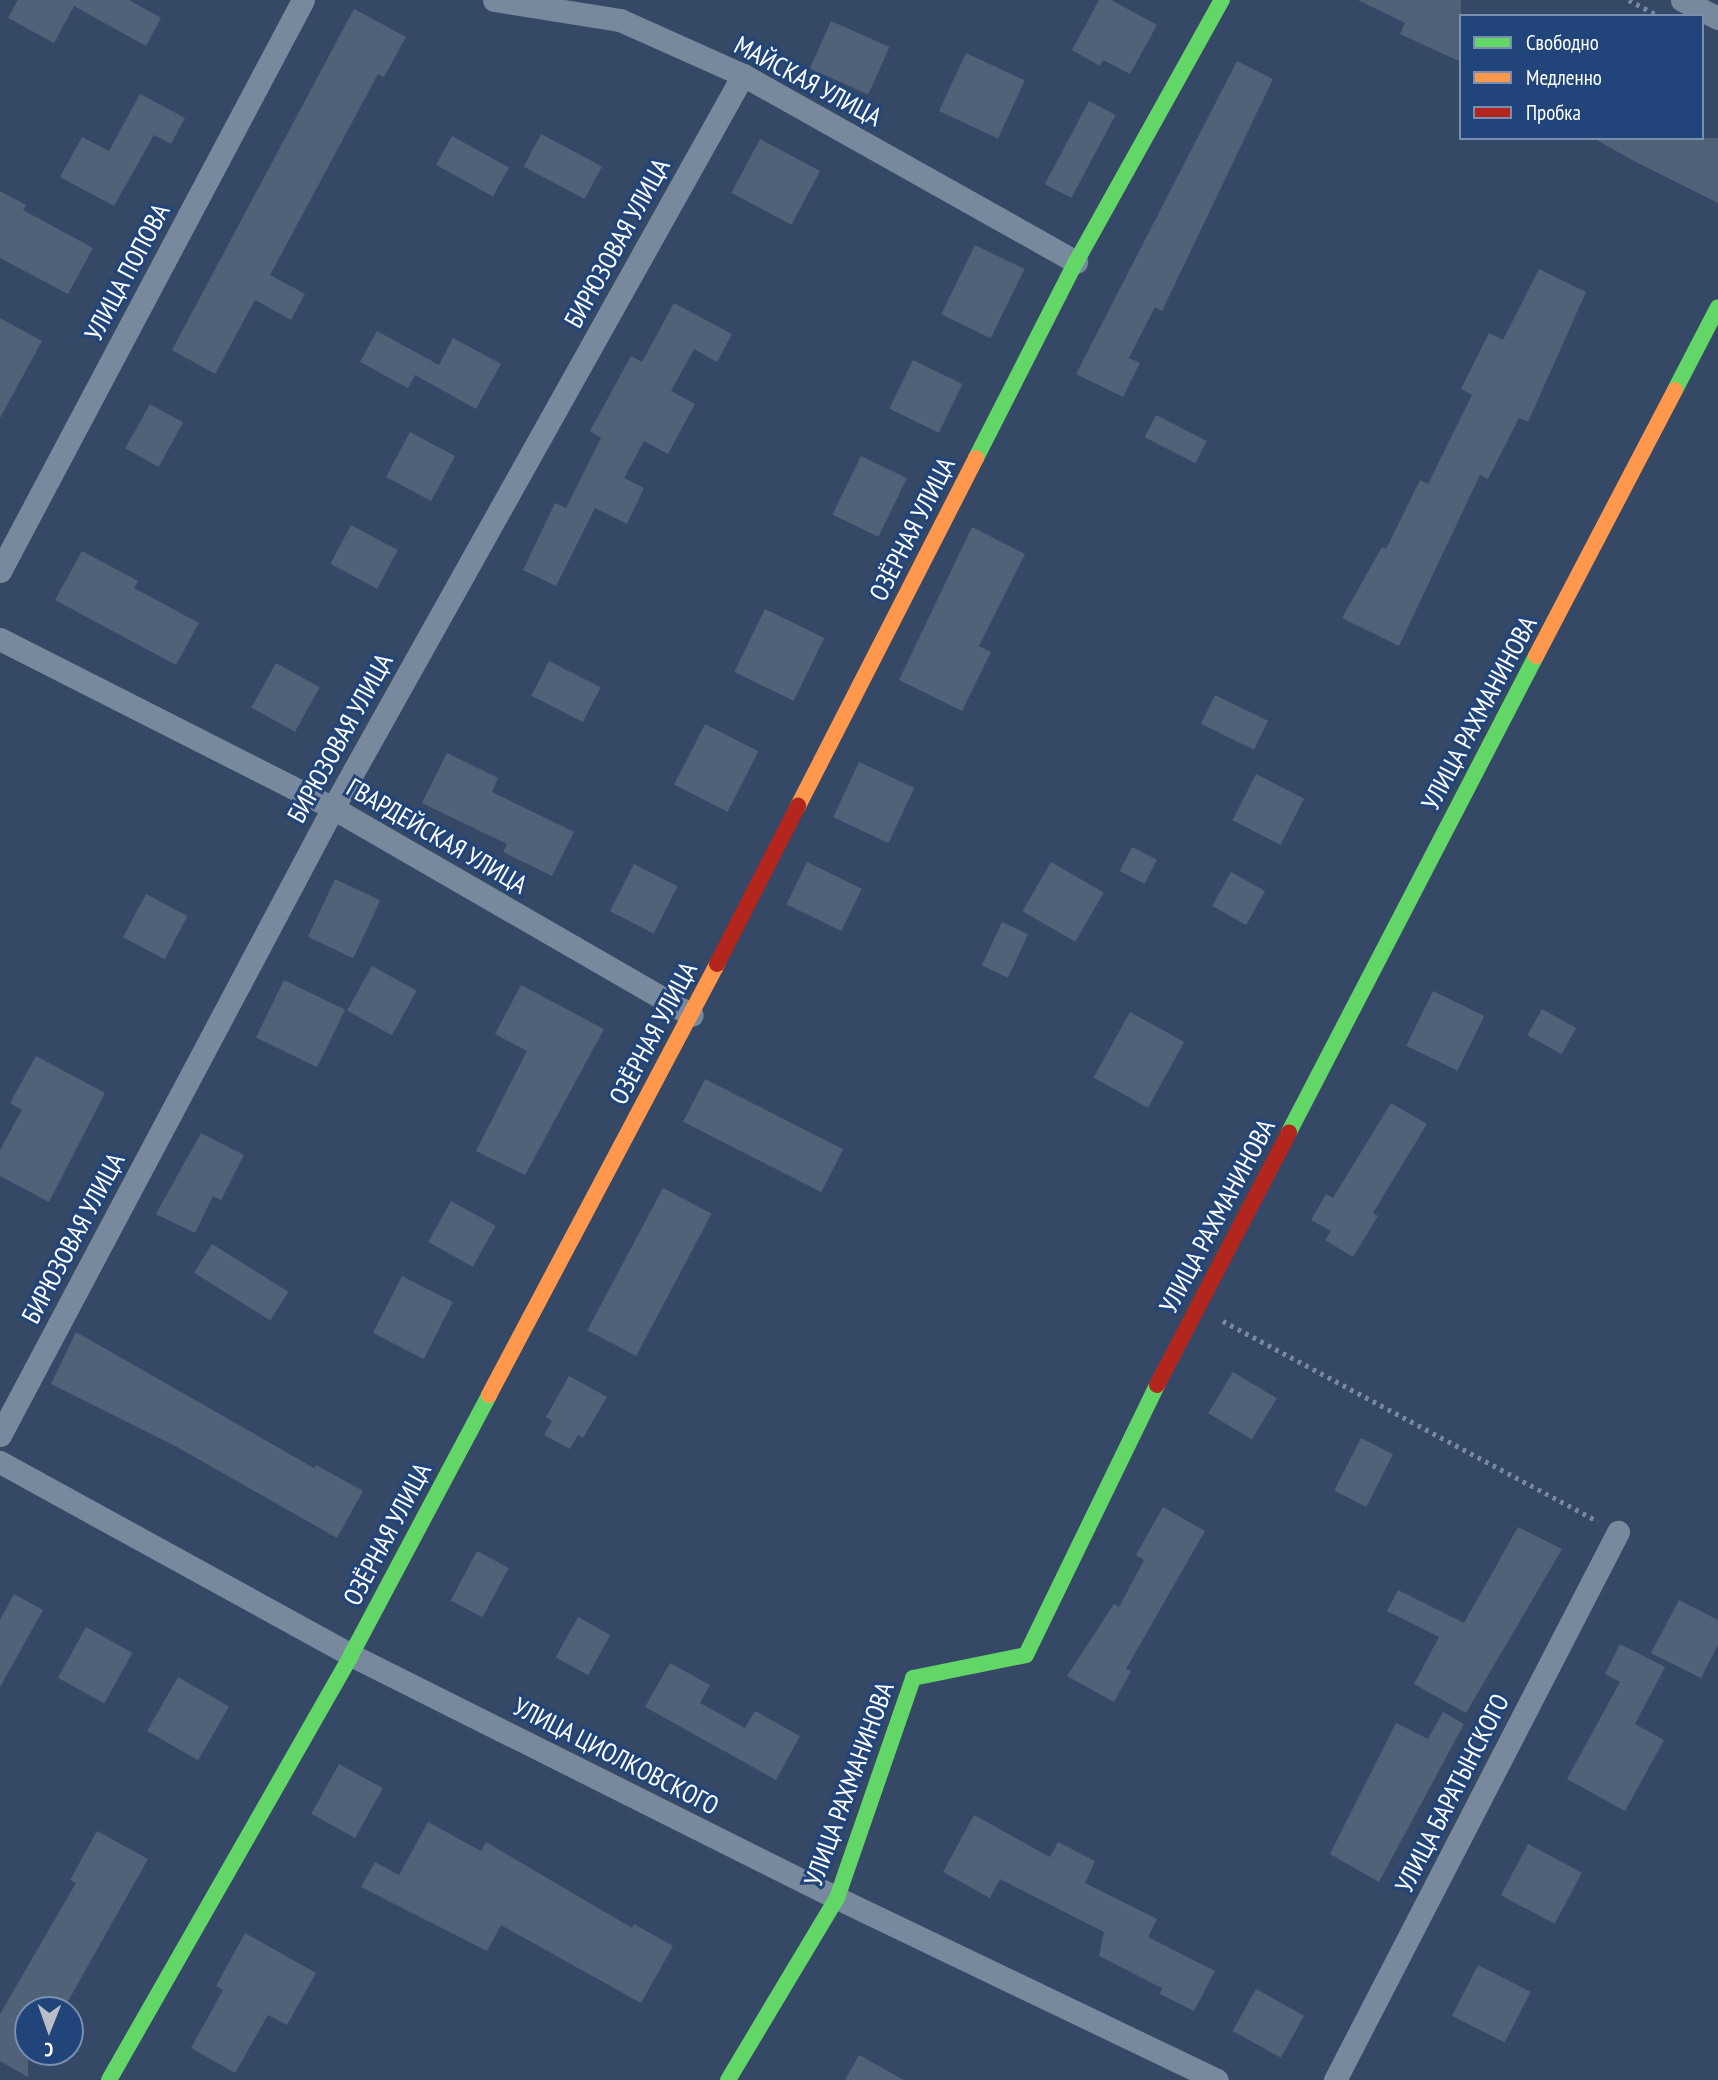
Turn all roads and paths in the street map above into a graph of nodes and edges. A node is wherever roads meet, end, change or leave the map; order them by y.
1 (303, 0) edge
2 (494, 0) edge
3 (1222, 0) edge
4 (1629, 0) edge
5 (1682, 0) edge
6 (1655, 14) edge
7 (1718, 18) edge
8 (743, 75) junction
9 (1076, 262) junction
10 (1718, 307) edge
11 (0, 571) edge
12 (0, 639) edge
13 (333, 808) junction
14 (691, 1015) junction
15 (1197, 1307) junction
16 (0, 1435) edge
17 (0, 1462) edge
18 (1618, 1532) joint
19 (351, 1655) junction
20 (836, 1898) junction
21 (109, 2080) edge
22 (728, 2080) edge
23 (1217, 2080) edge
24 (1335, 2080) edge

1 - 11 street, УЛИЦА ПОПОВА
2 - 8 street, МАЙСКАЯ УЛИЦА
3 - 9 street, ОЗЁРНАЯ УЛИЦА
4 - 6 path
5 - 7 street
8 - 9 street, МАЙСКАЯ УЛИЦА
8 - 13 street, БИРЮЗОВАЯ УЛИЦА
9 - 14 street, ОЗЁРНАЯ УЛИЦА
10 - 15 street, УЛИЦА РАХМАНИНОВА
12 - 13 street, ГВАРДЕЙСКАЯ УЛИЦА
13 - 14 street, ГВАРДЕЙСКАЯ УЛИЦА
13 - 16 street, БИРЮЗОВАЯ УЛИЦА
14 - 19 street, ОЗЁРНАЯ УЛИЦА
15 - 18 path
15 - 20 street, УЛИЦА РАХМАНИНОВА
17 - 19 street, УЛИЦА ЦИОЛКОВСКОГО
18 - 24 street, УЛИЦА БАРАТЫНСКОГО
19 - 20 street, УЛИЦА ЦИОЛКОВСКОГО
19 - 21 street, ОЗЁРНАЯ УЛИЦА
20 - 22 street, УЛИЦА РАХМАНИНОВА
20 - 23 street, УЛИЦА ЦИОЛКОВСКОГО

